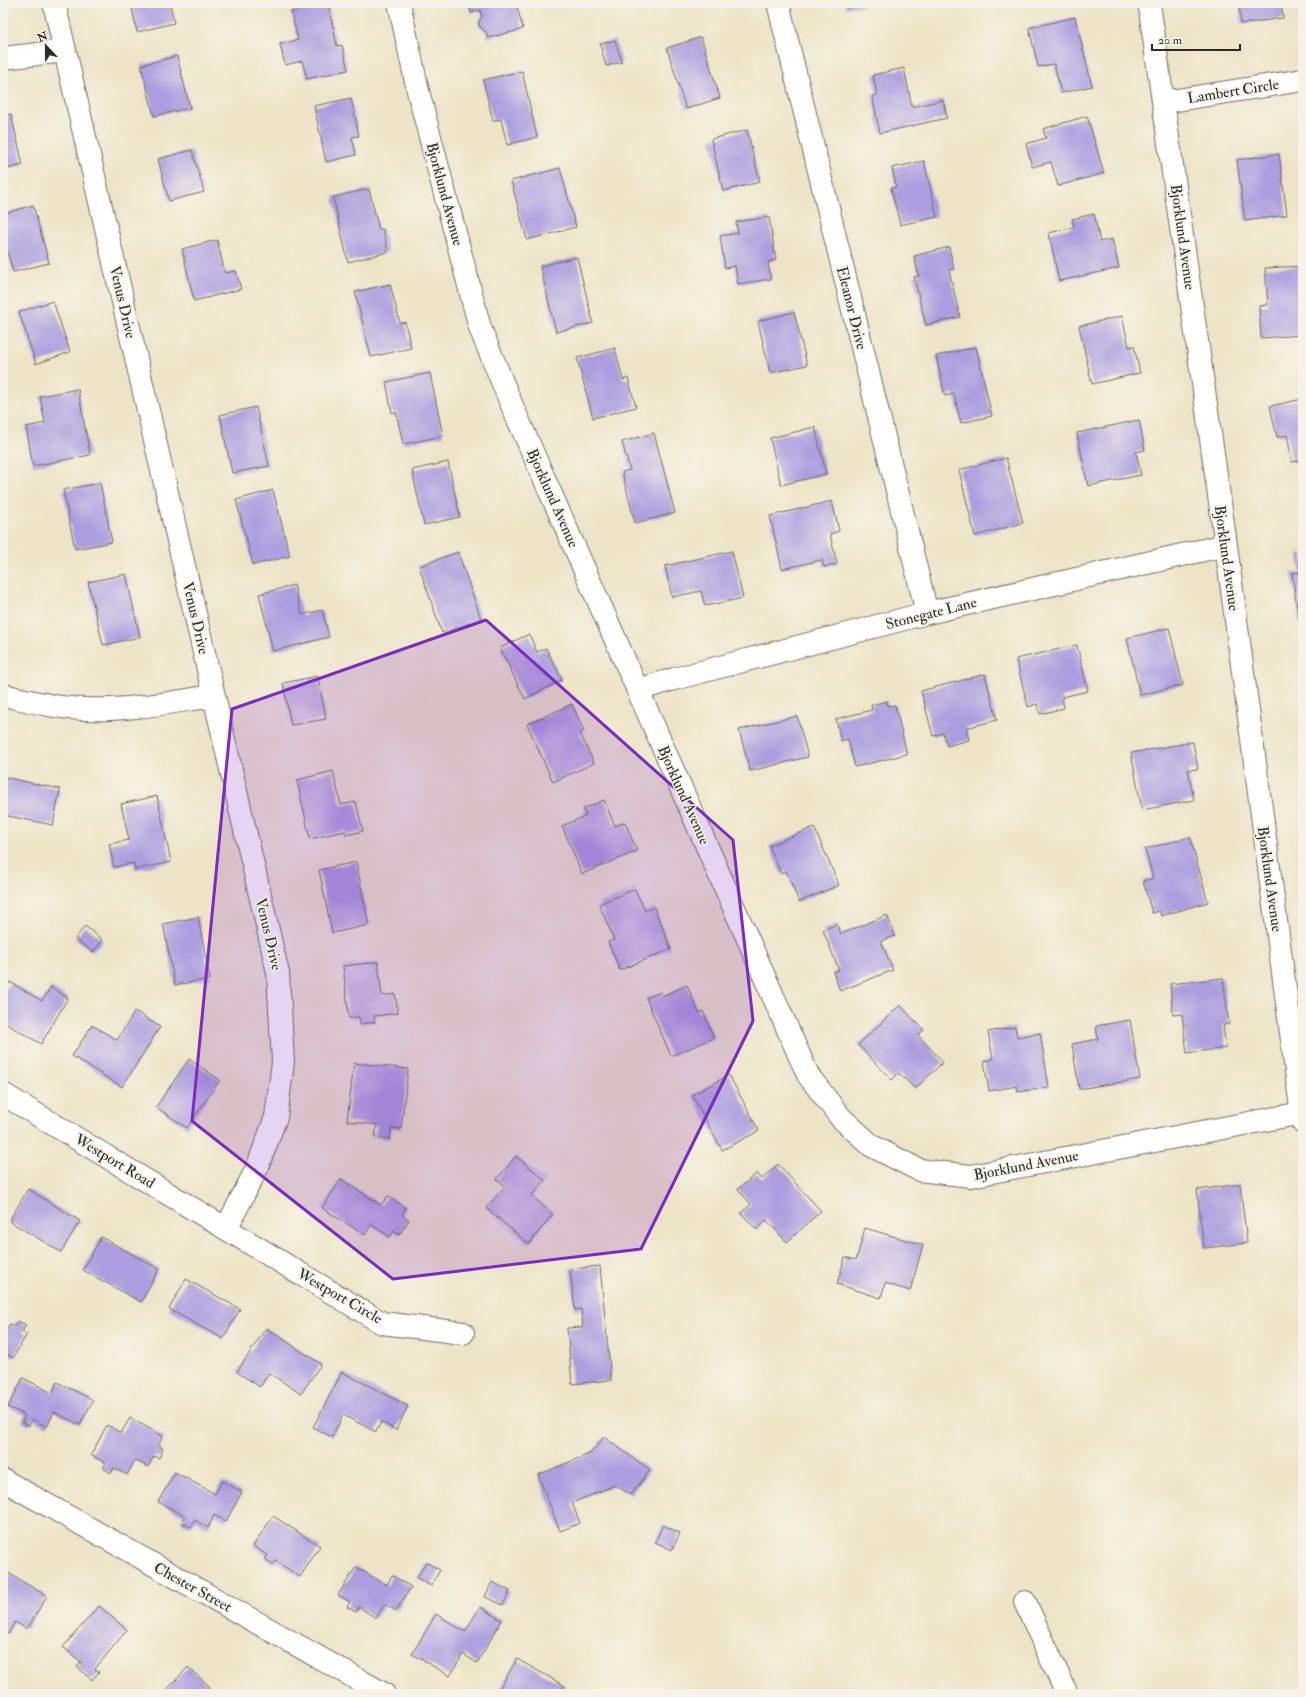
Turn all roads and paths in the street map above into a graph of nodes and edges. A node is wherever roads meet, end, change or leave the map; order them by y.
1 (54, 3) edge
2 (399, 3) edge
3 (778, 3) edge
4 (1149, 3) edge
5 (65, 51) junction
6 (3, 58) edge
7 (1303, 80) edge
8 (1164, 102) junction
9 (1226, 545) junction
10 (927, 613) junction
11 (638, 690) junction
12 (3, 695) edge
13 (214, 696) junction
14 (3, 1094) edge
15 (1302, 1118) edge
16 (226, 1229) junction
17 (463, 1333) dead end
18 (3, 1480) edge
19 (1025, 1602) dead end
20 (384, 1694) edge
21 (1067, 1694) edge

1 - 5 street, Venus Drive
2 - 11 street, Bjorklund Avenue
3 - 10 street, Eleanor Drive
4 - 8 street, Bjorklund Avenue
5 - 6 street
5 - 13 street, Venus Drive
7 - 8 street, Lambert Circle
8 - 9 street, Bjorklund Avenue
9 - 10 street, Stonegate Lane
9 - 15 street, Bjorklund Avenue
10 - 11 street, Stonegate Lane
11 - 15 street, Bjorklund Avenue
12 - 13 street
13 - 16 street, Venus Drive
14 - 16 street, Westport Road
16 - 17 street, Westport Circle
18 - 20 street, Chester Street
19 - 21 street

